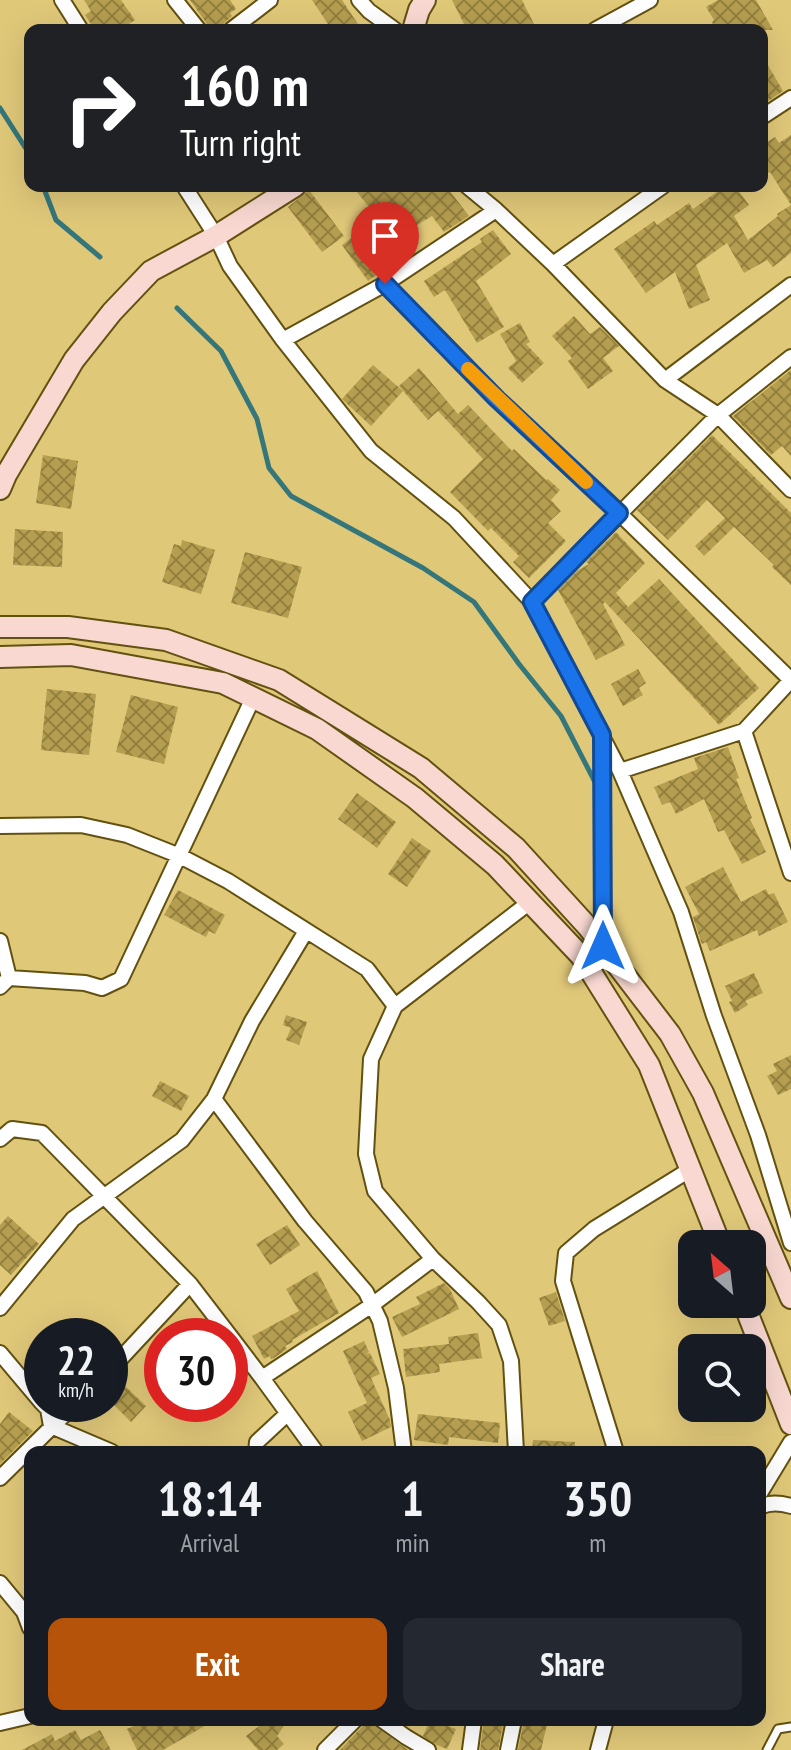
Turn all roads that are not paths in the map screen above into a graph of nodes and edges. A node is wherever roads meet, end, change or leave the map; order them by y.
1 (62, 0) edge
2 (175, 0) edge
3 (270, 0) edge
4 (359, 0) edge
5 (425, 0) edge
6 (650, 0) edge
7 (77, 24) edge
8 (194, 24) edge
9 (239, 24) edge
10 (387, 24) edge
11 (415, 24) edge
12 (606, 24) edge
13 (791, 98) edge
14 (768, 113) edge
15 (188, 192) edge
16 (286, 192) edge
17 (474, 192) edge
18 (655, 192) edge
19 (496, 210) junction
20 (216, 236) junction
21 (553, 264) junction
22 (385, 284) junction
23 (791, 285) edge
24 (283, 340) junction
25 (791, 357) edge
26 (665, 380) junction
27 (718, 415) junction
28 (0, 489) edge
29 (791, 490) edge
30 (619, 513) junction
31 (532, 602) junction
32 (0, 627) edge
33 (0, 657) edge
34 (791, 680) edge
35 (253, 698) junction
36 (744, 731) junction
37 (602, 735) junction
38 (620, 771) junction
39 (0, 826) edge
40 (180, 856) junction
41 (791, 873) edge
42 (530, 902) junction
43 (306, 931) junction
44 (0, 941) edge
45 (603, 946) junction
46 (5, 982) edge
47 (395, 1006) junction
48 (214, 1099) junction
49 (0, 1139) edge
50 (691, 1169) junction
51 (104, 1195) junction
52 (715, 1230) edge
53 (791, 1243) edge
54 (433, 1259) junction
55 (190, 1284) junction
56 (791, 1298) edge
57 (372, 1305) junction
58 (0, 1308) edge
59 (216, 1318) edge
60 (749, 1318) edge
61 (128, 1351) edge
62 (0, 1353) edge
63 (248, 1360) edge
64 (262, 1378) junction
65 (24, 1381) edge
66 (287, 1414) junction
67 (50, 1422) edge
68 (55, 1422) edge
69 (791, 1424) edge
70 (51, 1426) junction
71 (791, 1442) edge
72 (31, 1446) edge
73 (98, 1446) edge
74 (257, 1446) edge
75 (311, 1446) edge
76 (403, 1446) edge
77 (516, 1446) edge
78 (614, 1446) edge
79 (24, 1454) edge
80 (0, 1478) edge
81 (766, 1483) edge
82 (766, 1504) edge
83 (791, 1506) edge
84 (0, 1583) edge
85 (24, 1607) edge
86 (24, 1717) edge
87 (0, 1723) edge
88 (349, 1726) edge
89 (390, 1726) edge
90 (409, 1726) edge
91 (473, 1726) edge
92 (513, 1726) edge
93 (604, 1726) edge
94 (791, 1727) edge
95 (406, 1737) junction
96 (325, 1750) edge
97 (428, 1750) edge
98 (470, 1750) edge
99 (508, 1750) edge
100 (598, 1750) edge
101 (767, 1750) edge

1 - 7 street
2 - 8 street
3 - 9 street
4 - 10 street
5 - 11 main road
6 - 12 street
13 - 14 street
15 - 20 street
16 - 20 main road
17 - 19 street
18 - 21 street
19 - 21 street
19 - 22 street
20 - 24 street
20 - 28 main road
21 - 26 street
22 - 24 street
22 - 30 street
23 - 26 street
24 - 31 street
25 - 27 street
26 - 27 street
27 - 29 street
27 - 30 street
30 - 31 street
30 - 34 street
31 - 37 street
32 - 45 main road
33 - 35 main road
34 - 36 street
35 - 40 street
35 - 42 main road
36 - 38 street
36 - 41 street
37 - 38 street
37 - 45 street
38 - 53 street
39 - 40 street
40 - 43 street
40 - 46 street
42 - 47 street
42 - 50 main road
43 - 47 street
43 - 48 street
44 - 46 street
45 - 56 main road
47 - 54 street
48 - 51 street
48 - 57 street
49 - 51 street
50 - 52 main road
50 - 78 street
51 - 55 street
51 - 58 street
54 - 57 street
54 - 77 street
55 - 59 street
55 - 61 street
57 - 64 street
57 - 76 street
60 - 69 main road
62 - 65 street
63 - 64 street
64 - 66 street
66 - 74 street
66 - 75 street
67 - 70 street
68 - 70 street
70 - 72 street
70 - 73 street
71 - 81 street
79 - 80 street
82 - 83 street
84 - 85 street
86 - 87 street
88 - 96 street
89 - 95 street
90 - 95 street
91 - 98 street
92 - 99 street
93 - 100 street
94 - 101 lane
95 - 97 street

